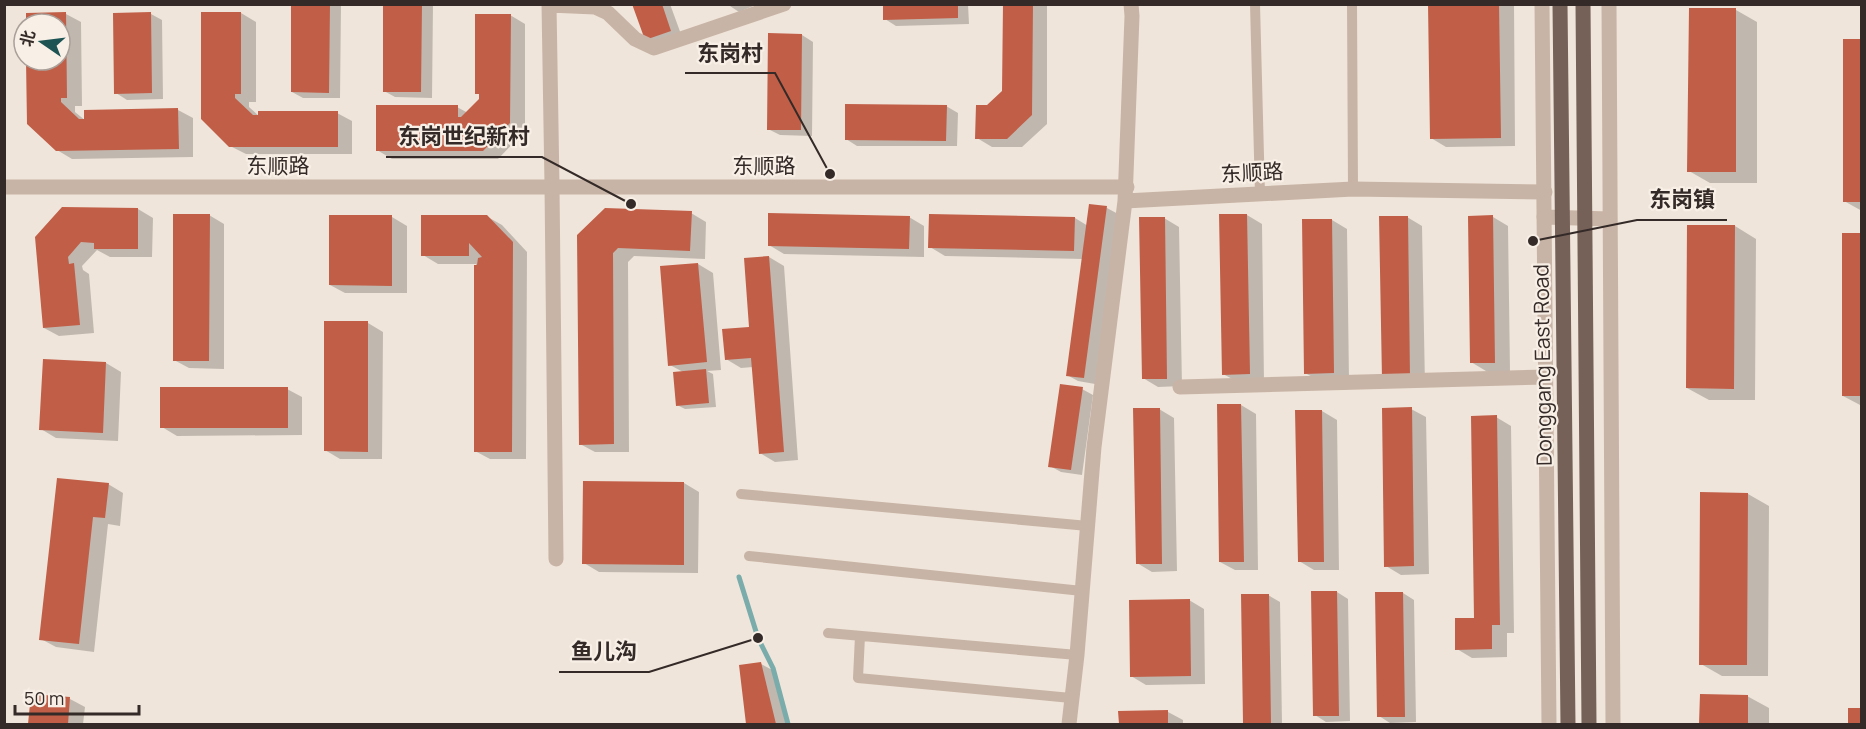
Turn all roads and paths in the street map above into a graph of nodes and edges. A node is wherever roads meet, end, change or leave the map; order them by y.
1 (784, 4) edge
2 (1131, 4) edge
3 (1255, 4) edge
4 (1352, 4) edge
5 (1542, 4) edge
6 (1560, 4) edge
7 (1582, 4) edge
8 (1610, 4) edge
9 (549, 5) edge
10 (552, 186) junction
11 (4, 187) edge
12 (1353, 189) junction
13 (1545, 192) junction
14 (1126, 194) junction
15 (1260, 194) junction
16 (1544, 217) junction
17 (1609, 219) junction
18 (1546, 377) junction
19 (1180, 387) dead end
20 (741, 494) dead end
21 (1088, 526) junction
22 (749, 556) dead end
23 (556, 559) dead end
24 (1082, 591) junction
25 (828, 633) dead end
26 (860, 636) junction
27 (1077, 655) junction
28 (1071, 698) junction
29 (1069, 724) edge
30 (1549, 724) edge
31 (1568, 724) edge
32 (1589, 724) edge
33 (1613, 724) edge

1 - 9 street
2 - 14 street
3 - 15 lane
4 - 12 lane
5 - 13 street
6 - 31 main road, Donggang East Road, bridge
7 - 32 main road, Donggang East Road, bridge
8 - 17 street
9 - 10 street
10 - 11 street, 东顺路
10 - 14 street, 东顺路
10 - 23 street
12 - 13 street, 东顺路
12 - 15 street, 东顺路
13 - 16 street
14 - 15 street, 东顺路
14 - 21 street
16 - 17 street
16 - 18 street
17 - 33 street
18 - 19 street
18 - 30 street
20 - 21 lane
21 - 24 street
22 - 24 lane
24 - 27 street
25 - 26 lane
26 - 27 lane
26 - 28 lane
27 - 28 street
28 - 29 street

